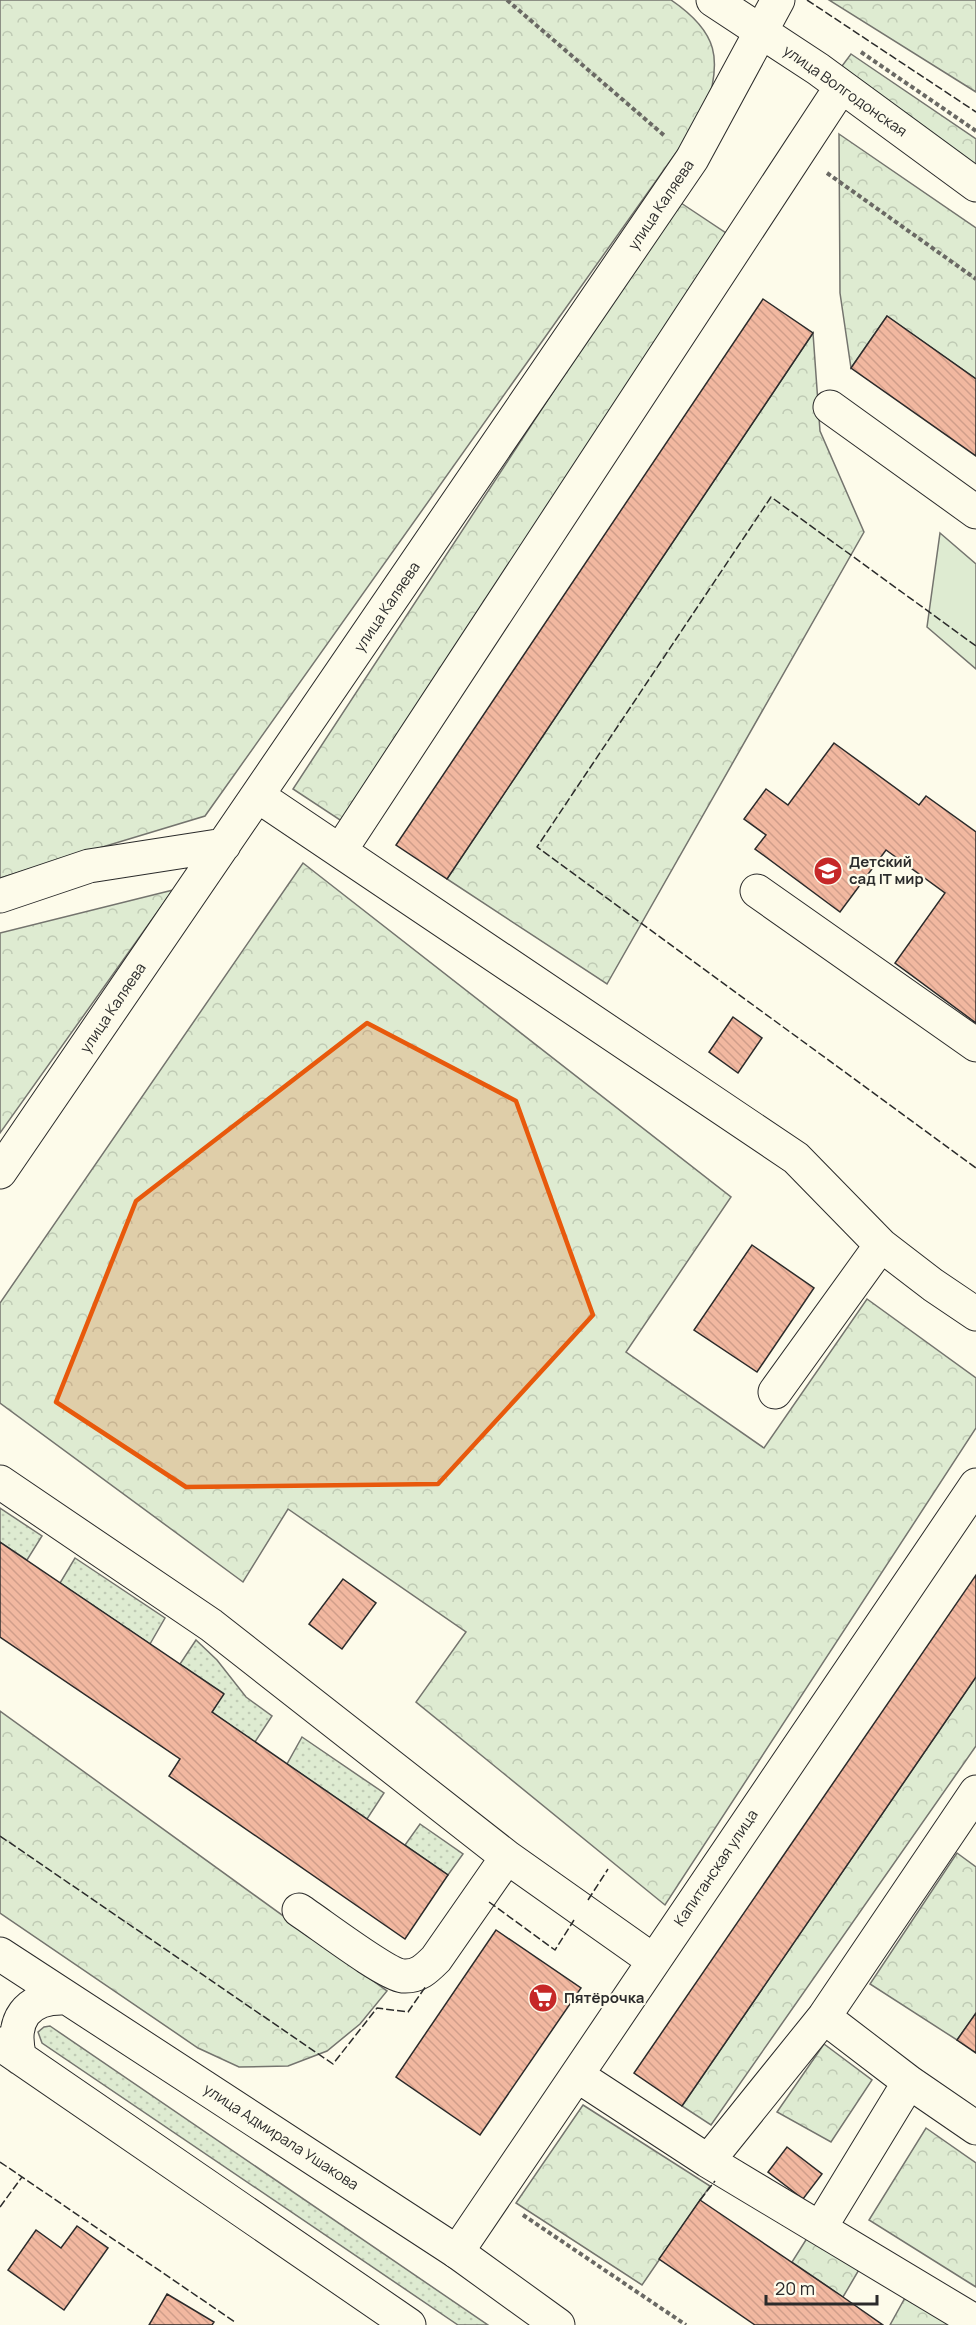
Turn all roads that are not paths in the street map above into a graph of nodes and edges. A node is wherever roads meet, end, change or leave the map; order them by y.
1 (713, 0) edge
2 (778, 0) edge
3 (762, 33) junction
4 (841, 87) junction
5 (976, 185) edge
6 (830, 407) dead end
7 (976, 512) edge
8 (258, 796) junction
9 (224, 845) junction
10 (340, 851) junction
11 (757, 891) dead end
12 (0, 896) edge
13 (976, 1045) edge
14 (0, 1172) edge
15 (881, 1245) junction
16 (976, 1314) edge
17 (775, 1392) dead end
18 (0, 1482) edge
19 (976, 1485) edge
20 (976, 1792) edge
21 (967, 1826) edge
22 (507, 1857) junction
23 (299, 1910) dead end
24 (0, 1954) edge
25 (654, 1961) junction
26 (66, 1998) junction
27 (824, 2017) junction
28 (10, 2051) edge
29 (578, 2076) junction
30 (909, 2082) junction
31 (976, 2128) edge
32 (708, 2161) junction
33 (820, 2228) junction
34 (457, 2252) junction
35 (976, 2322) edge
36 (409, 2325) edge
37 (558, 2325) edge

1 - 3 street, улица Волгодонская
2 - 3 street, улица Каляева
3 - 4 street, улица Волгодонская
3 - 8 street, улица Каляева
4 - 5 street, улица Волгодонская
4 - 10 street
6 - 7 street
8 - 9 street, улица Каляева
8 - 10 street
9 - 12 street
9 - 14 street, улица Каляева
10 - 15 street
11 - 13 street
15 - 16 street
15 - 17 street
18 - 22 street
19 - 25 street, Капитанская улица
20 - 21 street
21 - 27 street
22 - 23 street
22 - 25 street
24 - 26 street, улица Адмирала Ушакова
25 - 29 street, Капитанская улица
26 - 28 street
26 - 34 street, улица Адмирала Ушакова
27 - 30 street
27 - 32 street
28 - 36 street
29 - 32 street
29 - 34 street, Капитанская улица
30 - 31 street
30 - 33 street
32 - 33 street
33 - 35 street
34 - 37 street, улица Адмирала Ушакова

